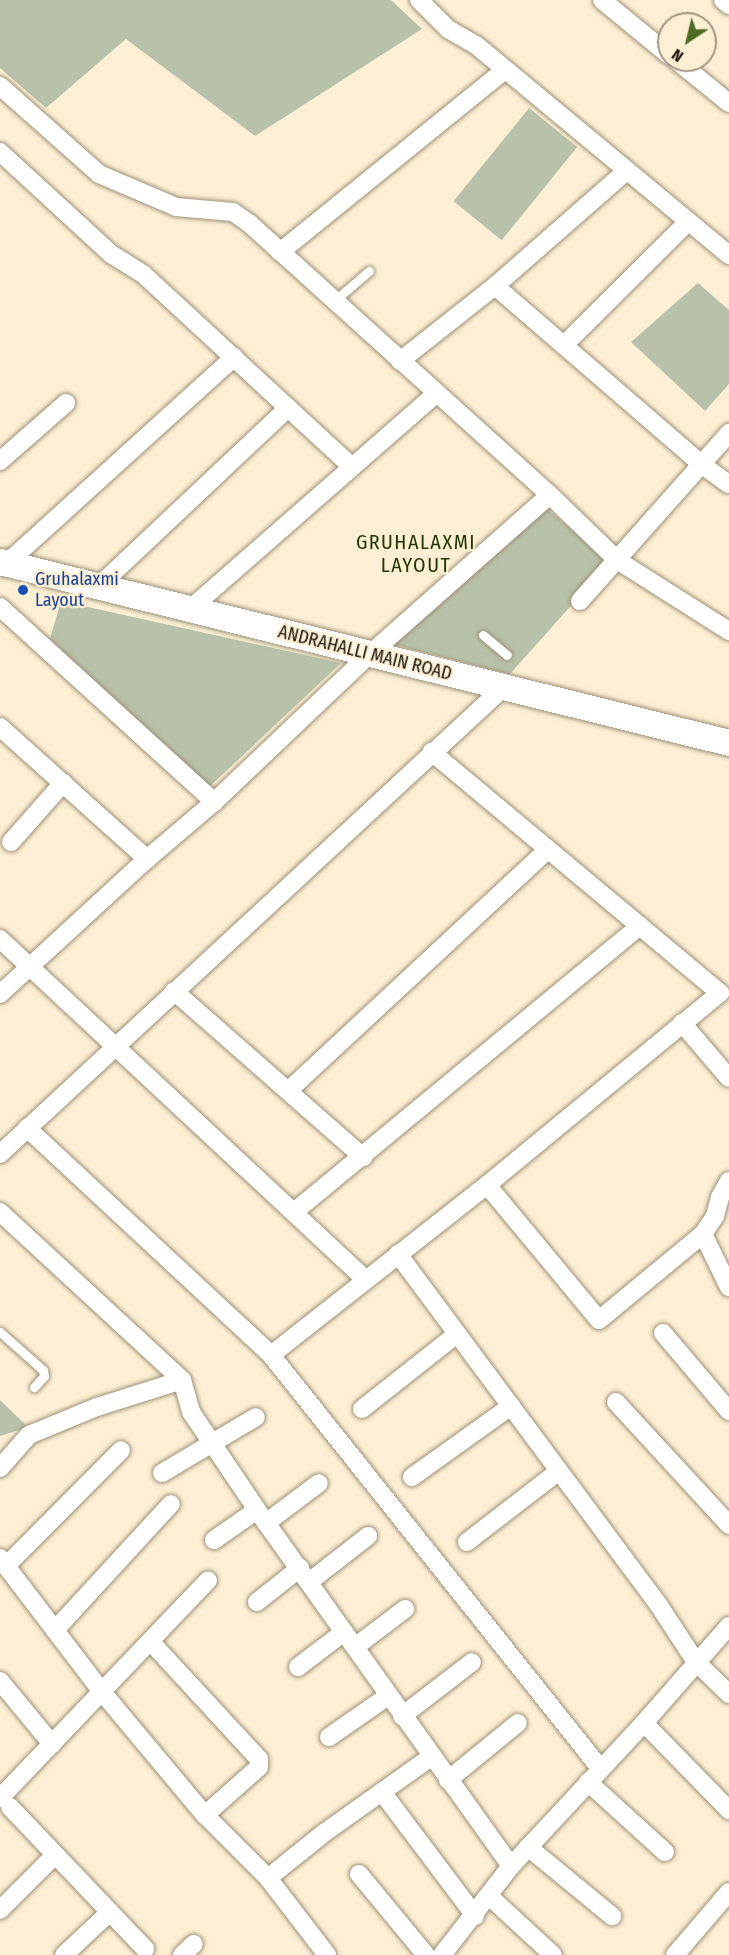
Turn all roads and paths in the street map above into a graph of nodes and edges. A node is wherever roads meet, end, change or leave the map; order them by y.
1 (419, 0) edge
2 (602, 0) edge
3 (723, 0) edge
4 (729, 5) edge
5 (657, 45) edge
6 (505, 70) junction
7 (690, 72) edge
8 (0, 86) edge
9 (729, 104) edge
10 (0, 152) edge
11 (626, 172) junction
12 (688, 222) junction
13 (280, 252) junction
14 (729, 255) edge
15 (369, 271) dead end
16 (495, 285) junction
17 (334, 301) junction
18 (564, 345) junction
19 (234, 357) junction
20 (400, 361) junction
21 (436, 394) junction
22 (66, 403) dead end
23 (288, 408) junction
24 (729, 433) edge
25 (0, 461) edge
26 (701, 464) junction
27 (352, 467) junction
28 (729, 484) edge
29 (550, 495) junction
30 (617, 560) junction
31 (3, 563) edge
32 (99, 586) junction
33 (580, 601) dead end
34 (0, 607) edge
35 (189, 609) junction
36 (729, 631) edge
37 (483, 634) dead end
38 (370, 654) junction
39 (507, 655) dead end
40 (504, 687) junction
41 (0, 728) edge
42 (729, 743) edge
43 (432, 752) junction
44 (63, 783) junction
45 (214, 802) junction
46 (11, 842) dead end
47 (548, 849) junction
48 (147, 859) junction
49 (640, 926) junction
50 (0, 939) edge
51 (30, 967) junction
52 (174, 991) junction
53 (0, 994) edge
54 (724, 997) edge
55 (682, 1023) junction
56 (115, 1046) junction
57 (729, 1078) edge
58 (288, 1091) junction
59 (27, 1128) junction
60 (0, 1154) edge
61 (363, 1157) junction
62 (729, 1181) edge
63 (487, 1185) junction
64 (0, 1212) edge
65 (294, 1212) junction
66 (703, 1234) junction
67 (398, 1254) junction
68 (366, 1280) junction
69 (729, 1287) edge
70 (0, 1332) edge
71 (663, 1333) dead end
72 (457, 1334) junction
73 (271, 1355) junction
74 (182, 1380) junction
75 (34, 1387) dead end
76 (616, 1402) dead end
77 (511, 1406) junction
78 (362, 1409) dead end
79 (729, 1411) edge
80 (256, 1417) dead end
81 (214, 1443) junction
82 (121, 1450) dead end
83 (0, 1468) edge
84 (559, 1471) junction
85 (162, 1473) dead end
86 (412, 1478) dead end
87 (319, 1484) dead end
88 (171, 1504) dead end
89 (262, 1517) junction
90 (729, 1525) edge
91 (368, 1536) dead end
92 (214, 1540) dead end
93 (466, 1542) dead end
94 (3, 1562) edge
95 (304, 1575) junction
96 (208, 1580) dead end
97 (257, 1602) dead end
98 (405, 1609) dead end
99 (729, 1626) edge
100 (55, 1630) junction
101 (344, 1632) junction
102 (150, 1641) junction
103 (355, 1647) junction
104 (472, 1662) dead end
105 (696, 1662) junction
106 (298, 1667) dead end
107 (0, 1681) edge
108 (102, 1692) junction
109 (729, 1694) edge
110 (388, 1696) junction
111 (402, 1716) junction
112 (518, 1723) dead end
113 (644, 1723) junction
114 (329, 1737) dead end
115 (52, 1744) junction
116 (431, 1757) junction
117 (600, 1768) junction
118 (448, 1780) junction
119 (588, 1782) junction
120 (382, 1792) junction
121 (5, 1803) edge
122 (729, 1810) edge
123 (205, 1815) junction
124 (528, 1847) junction
125 (665, 1852) dead end
126 (55, 1855) junction
127 (511, 1866) junction
128 (359, 1874) dead end
129 (268, 1878) junction
130 (729, 1892) edge
131 (489, 1896) junction
132 (0, 1910) edge
133 (110, 1912) junction
134 (474, 1916) junction
135 (612, 1916) dead end
136 (145, 1949) dead end
137 (64, 1955) edge
138 (327, 1955) edge
139 (426, 1955) edge
140 (442, 1955) edge
141 (553, 1955) edge
142 (675, 1955) edge

1 - 6 street
2 - 5 street
3 - 4 street
6 - 11 street
6 - 13 street
7 - 9 street
8 - 13 street
10 - 19 street
11 - 12 street
11 - 16 street
12 - 14 street
12 - 18 street
13 - 17 street
15 - 17 lane
16 - 18 street
16 - 20 street
17 - 20 street
18 - 26 street
19 - 23 street
19 - 31 street
20 - 21 street
21 - 27 street
21 - 29 street
22 - 25 street
23 - 27 street
23 - 32 street
24 - 26 street
26 - 28 street
26 - 30 street
27 - 35 street
29 - 30 street
29 - 38 street
30 - 33 street
30 - 36 street
31 - 32 main road, ANDRAHALLI MAIN ROAD
32 - 35 main road, ANDRAHALLI MAIN ROAD
34 - 45 street
35 - 38 main road, ANDRAHALLI MAIN ROAD
37 - 39 lane
38 - 40 main road, ANDRAHALLI MAIN ROAD
38 - 45 street
40 - 42 main road, ANDRAHALLI MAIN ROAD
40 - 43 street
41 - 44 street
43 - 47 street
43 - 52 street
44 - 46 street
44 - 48 street
45 - 48 street
47 - 49 street
47 - 58 street
48 - 51 street
49 - 54 street
49 - 61 street
50 - 51 street
51 - 53 street
51 - 56 street
52 - 56 street
52 - 58 street
54 - 55 street
55 - 57 street
55 - 63 street
56 - 59 street
56 - 65 street
58 - 61 street
59 - 60 street
59 - 73 street
61 - 65 street
62 - 66 street
63 - 66 street
63 - 67 street
64 - 74 street
65 - 68 street
66 - 69 street
67 - 68 street
67 - 72 street
68 - 73 street
70 - 75 lane
71 - 79 street
72 - 77 street
72 - 78 street
73 - 117 street
74 - 81 street
74 - 83 street
76 - 90 street
77 - 84 street
77 - 86 street
80 - 81 street
81 - 85 street
81 - 89 street
82 - 94 street
84 - 93 street
84 - 105 street
87 - 89 street
88 - 100 street
89 - 92 street
89 - 95 street
91 - 95 street
94 - 100 street
95 - 97 street
95 - 101 street
96 - 102 street
98 - 103 street
99 - 105 street
100 - 108 street
101 - 103 street
101 - 106 street
102 - 108 street
102 - 123 street
103 - 110 street
104 - 111 street
105 - 109 street
105 - 113 street
107 - 115 street
108 - 115 street
108 - 123 street
110 - 111 street
110 - 114 street
111 - 116 street
112 - 118 street
113 - 117 street
113 - 122 street
115 - 121 street
116 - 118 street
116 - 120 street
117 - 119 street
118 - 127 street
119 - 124 street
119 - 125 street
120 - 129 street
120 - 134 street
121 - 126 street
123 - 129 street
124 - 127 street
124 - 135 street
126 - 132 street
126 - 133 street
127 - 131 street
128 - 139 street
129 - 138 street
130 - 142 street
131 - 134 street
131 - 141 street
133 - 136 street
133 - 137 street
134 - 140 street

